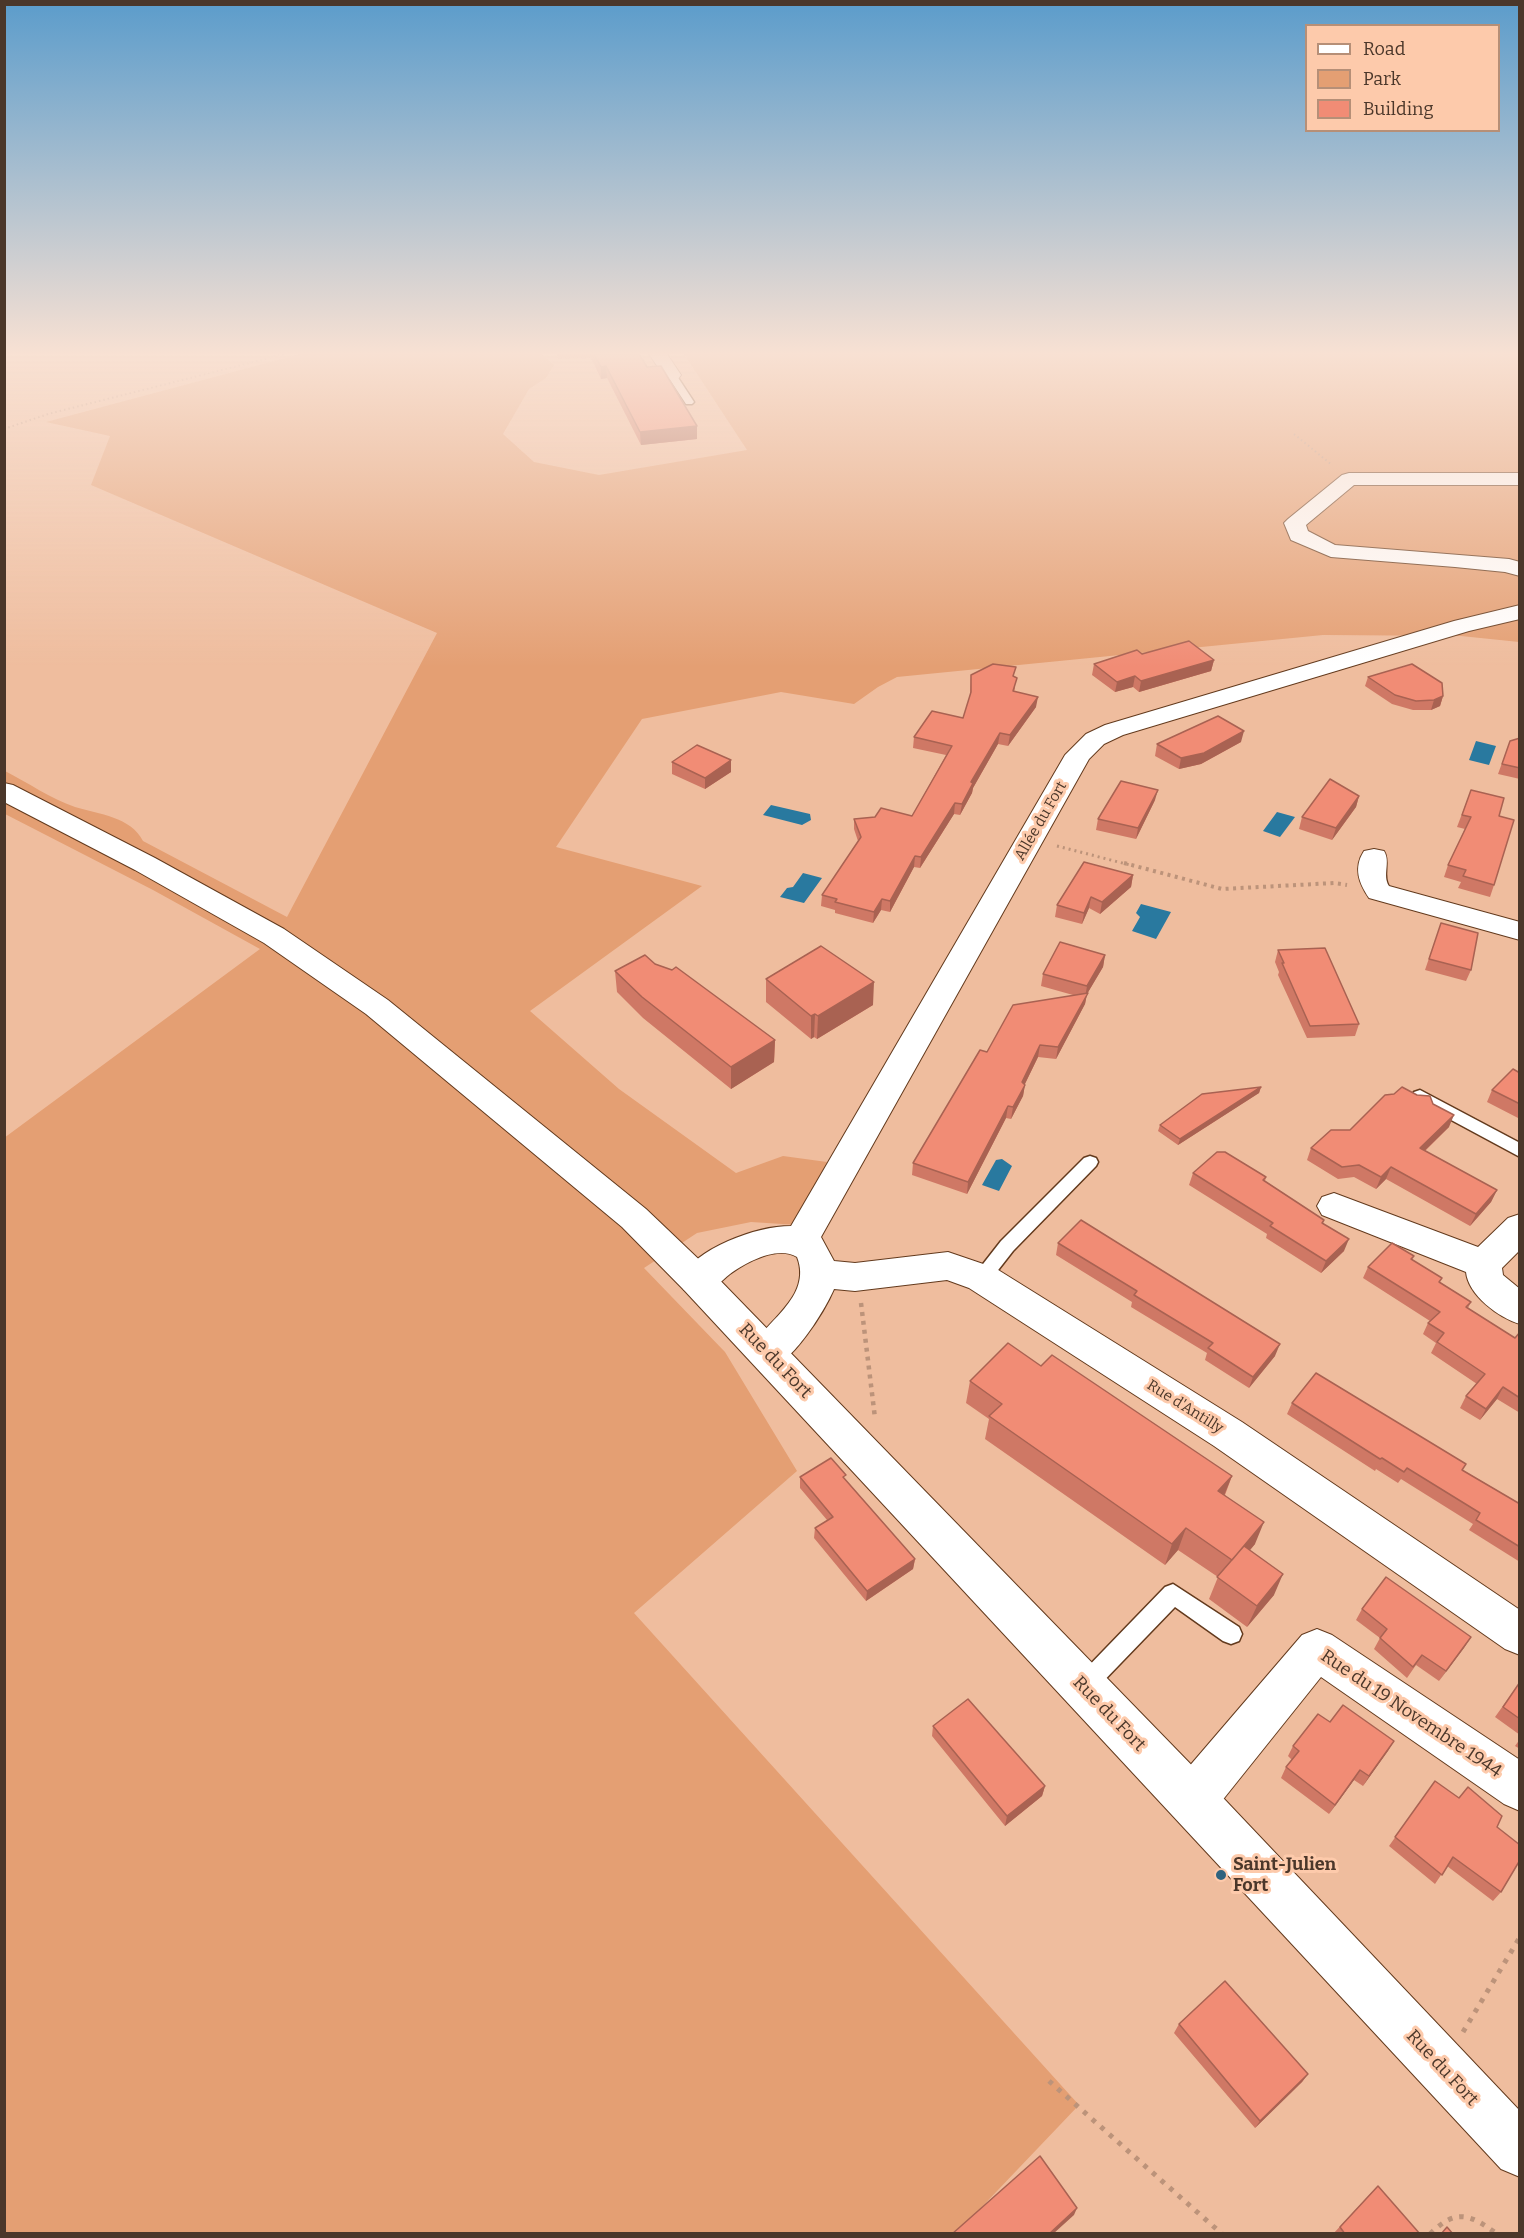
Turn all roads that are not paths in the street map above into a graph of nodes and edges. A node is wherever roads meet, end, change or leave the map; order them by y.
1 (1520, 479) edge
2 (1520, 570) edge
3 (1520, 612) edge
4 (4, 791) edge
5 (1374, 858) dead end
6 (1520, 932) edge
7 (1420, 1096) edge
8 (1520, 1151) edge
9 (1090, 1162) dead end
10 (1334, 1206) dead end
11 (1520, 1227) edge
12 (801, 1240) junction
13 (1484, 1264) junction
14 (838, 1275) junction
15 (982, 1278) junction
16 (697, 1280) junction
17 (1520, 1310) edge
18 (767, 1353) junction
19 (1231, 1635) dead end
20 (1520, 1635) edge
21 (1083, 1687) junction
22 (1520, 1788) edge
23 (1192, 1800) junction
24 (1520, 2150) edge

1 - 2 street
3 - 12 street, Allée du Fort
4 - 16 street, Rue du Fort
5 - 6 street
7 - 8 lane
9 - 15 lane
10 - 13 street
11 - 13 street
12 - 14 street
12 - 16 street
13 - 17 street
14 - 15 street, Rue d'Antilly
14 - 18 street
15 - 20 street, Rue d'Antilly
16 - 18 street, Rue du Fort
18 - 21 street, Rue du Fort
19 - 21 lane
21 - 23 street, Rue du Fort
22 - 23 street, Rue du 19 Novembre 1944
23 - 24 street, Rue du Fort

